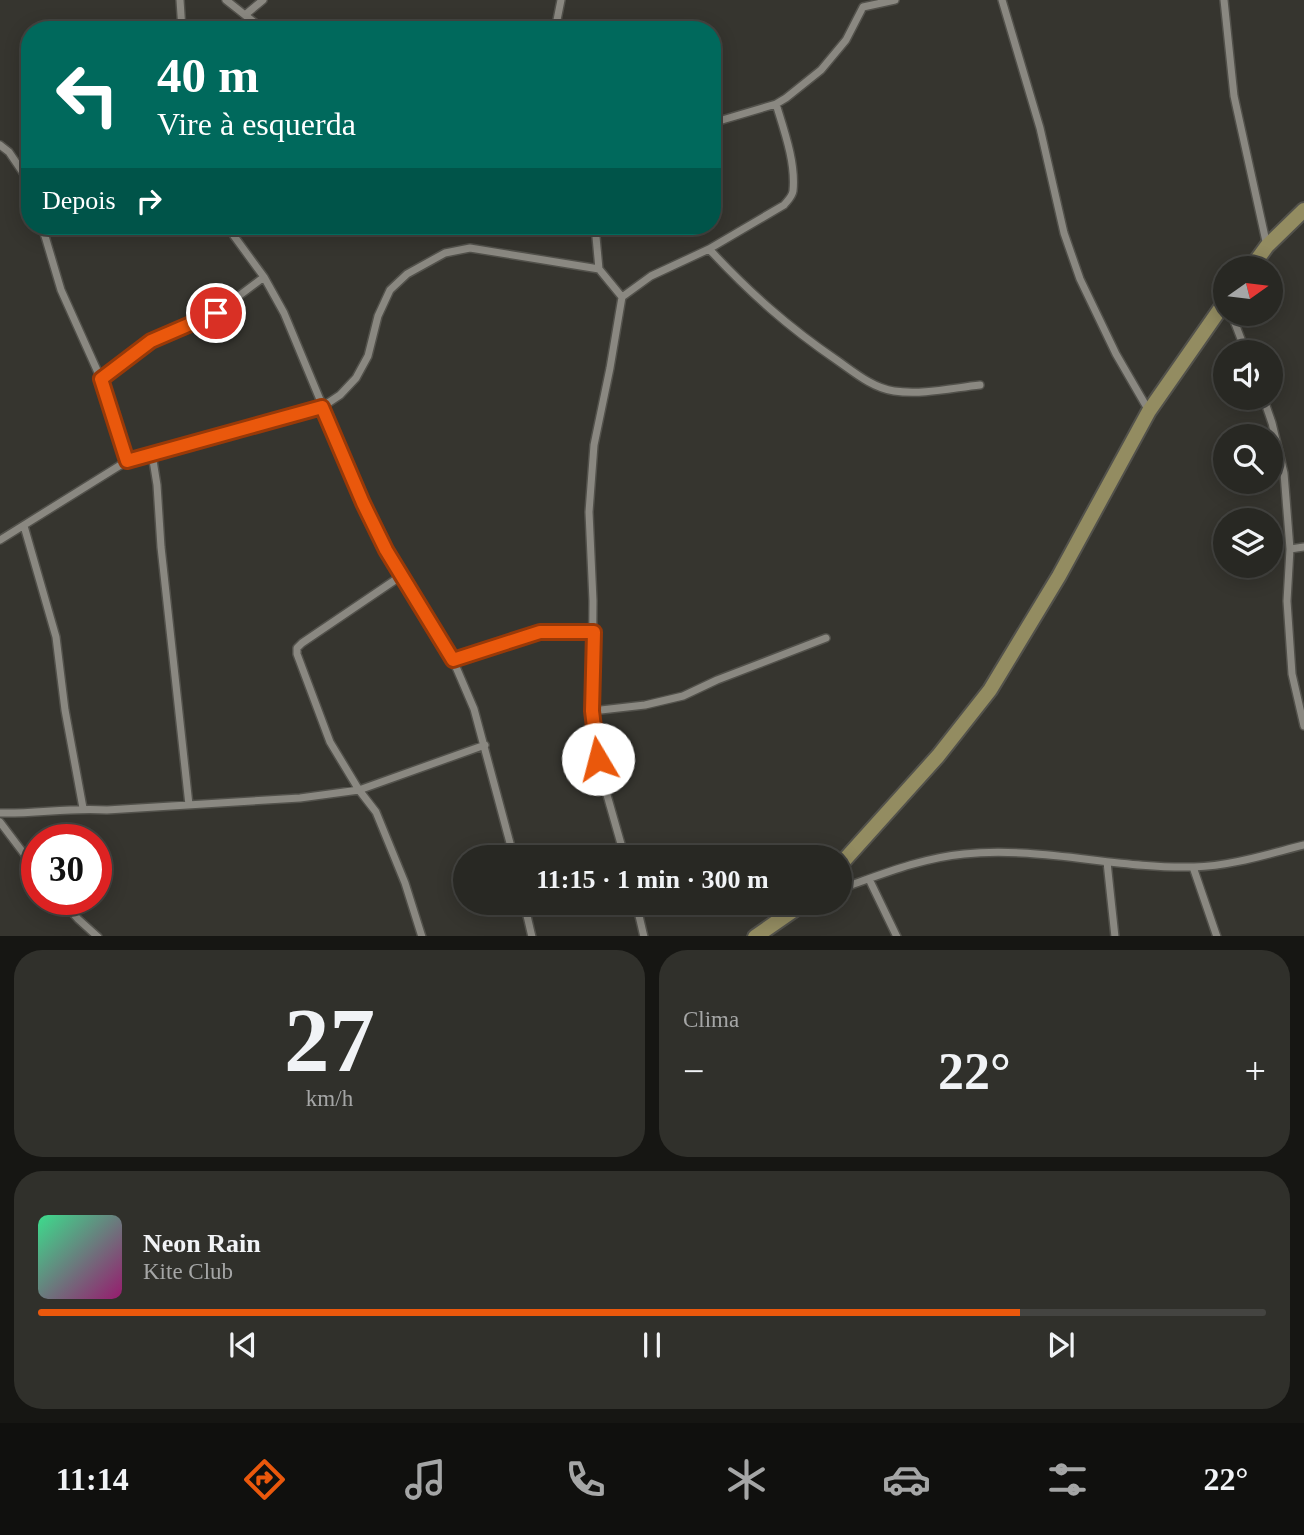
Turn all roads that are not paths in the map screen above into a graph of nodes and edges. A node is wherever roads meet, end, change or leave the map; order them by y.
1 (180, 0) edge
2 (226, 0) edge
3 (263, 0) edge
4 (561, 0) edge
5 (895, 0) edge
6 (1002, 0) edge
7 (1224, 0) edge
8 (862, 4) edge
9 (245, 15) junction
10 (181, 21) edge
11 (253, 21) edge
12 (557, 21) edge
13 (776, 104) junction
14 (721, 120) edge
15 (0, 145) edge
16 (21, 170) edge
17 (1304, 210) edge
18 (45, 235) edge
19 (234, 235) edge
20 (596, 235) edge
21 (1268, 246) junction
22 (709, 249) junction
23 (1260, 256) edge
24 (599, 269) junction
25 (264, 277) junction
26 (622, 297) junction
27 (1213, 319) edge
28 (101, 379) junction
29 (980, 385) dead end
30 (322, 407) junction
31 (1267, 410) edge
32 (1149, 411) junction
33 (152, 454) junction
34 (127, 461) junction
35 (24, 526) junction
36 (0, 540) edge
37 (1304, 547) edge
38 (1290, 549) junction
39 (401, 576) junction
40 (594, 632) junction
41 (826, 638) dead end
42 (453, 660) junction
43 (592, 711) junction
44 (1304, 726) edge
45 (485, 745) junction
46 (359, 790) junction
47 (189, 805) junction
48 (83, 808) junction
49 (0, 813) edge
50 (0, 821) edge
51 (511, 845) edge
52 (621, 845) edge
53 (1304, 845) edge
54 (21, 850) edge
55 (852, 852) edge
56 (1107, 862) junction
57 (1193, 867) junction
58 (869, 879) junction
59 (852, 885) edge
60 (74, 915) edge
61 (527, 915) edge
62 (639, 915) edge
63 (790, 915) edge
64 (771, 931) edge
65 (99, 936) edge
66 (422, 936) edge
67 (532, 936) edge
68 (644, 936) edge
69 (755, 936) edge
70 (897, 936) edge
71 (1115, 936) edge
72 (1217, 936) edge

1 - 10 street
2 - 9 street
3 - 9 street
4 - 12 street
5 - 8 street
6 - 32 street
7 - 21 street
8 - 13 street
9 - 11 street
13 - 14 street
13 - 22 street
15 - 16 street
17 - 21 street
18 - 28 street
19 - 25 street
20 - 24 street
21 - 23 street
22 - 26 street
22 - 29 street
24 - 26 street
24 - 30 street
25 - 28 street
25 - 30 street
26 - 40 street
27 - 32 street
28 - 34 street
30 - 33 street
30 - 39 street
31 - 38 street
32 - 55 street
33 - 34 street
33 - 47 street
34 - 35 street
35 - 36 street
35 - 48 street
37 - 38 street
38 - 44 street
39 - 42 street
39 - 46 street
40 - 42 street
40 - 43 street
41 - 43 street
42 - 45 street
43 - 52 street
45 - 46 street
45 - 51 street
46 - 47 street
46 - 66 street
47 - 48 street
48 - 49 street
50 - 54 street
53 - 57 street
56 - 57 street
56 - 58 street
56 - 71 street
57 - 72 street
58 - 59 street
58 - 70 street
60 - 65 street
61 - 67 street
62 - 68 street
63 - 64 street
64 - 69 street

